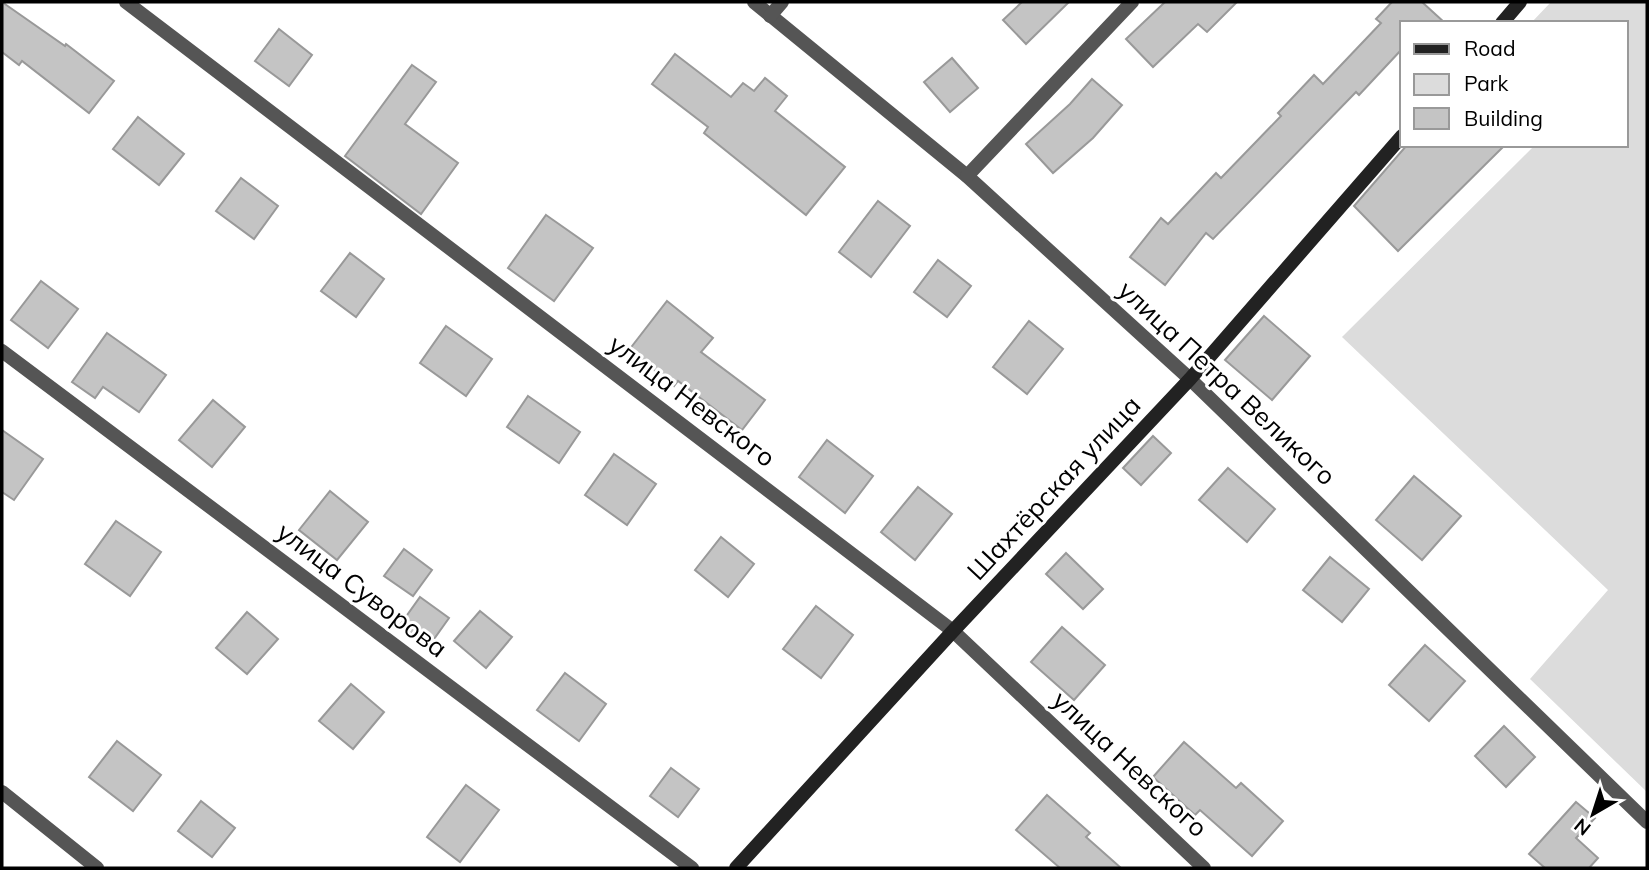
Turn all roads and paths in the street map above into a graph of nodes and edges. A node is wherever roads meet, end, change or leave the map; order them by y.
1 (126, 2) edge
2 (754, 2) edge
3 (782, 2) edge
4 (1132, 2) edge
5 (1520, 2) edge
6 (770, 16) junction
7 (1504, 21) edge
8 (1400, 138) edge
9 (967, 176) junction
10 (2, 351) edge
11 (1190, 379) junction
12 (953, 631) junction
13 (2, 792) edge
14 (1647, 822) edge
15 (97, 868) edge
16 (692, 868) edge
17 (736, 868) edge
18 (1204, 868) edge

1 - 12 street, улица Невского
2 - 6 street, улица Петра Великого
3 - 6 street
4 - 9 street
5 - 7 street
6 - 9 street, улица Петра Великого
8 - 11 street, Шахтёрская улица
9 - 11 street, улица Петра Великого
10 - 16 street, улица Суворова
11 - 12 street, Шахтёрская улица
11 - 14 street, улица Петра Великого
12 - 17 street, Шахтёрская улица
12 - 18 street, улица Невского
13 - 15 street

